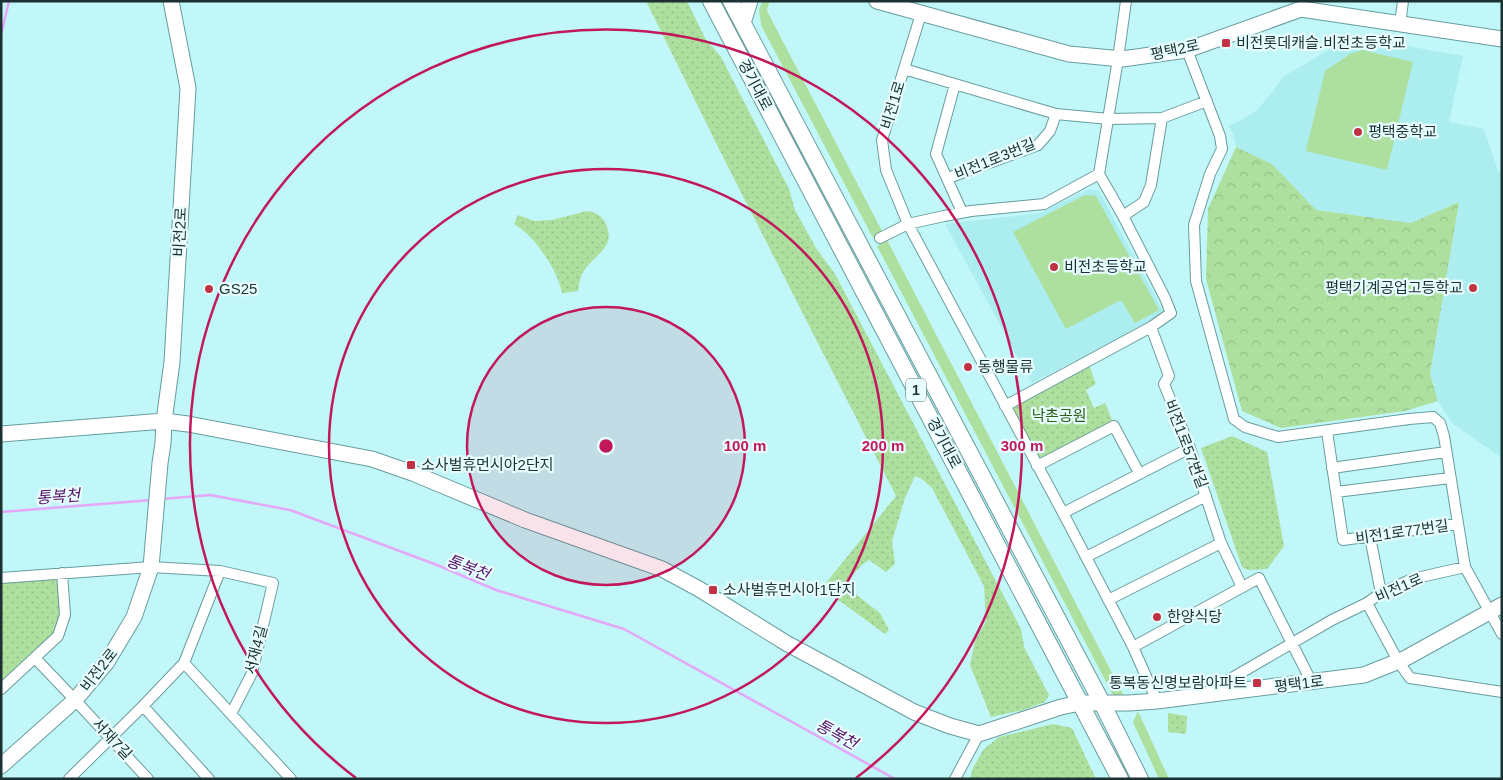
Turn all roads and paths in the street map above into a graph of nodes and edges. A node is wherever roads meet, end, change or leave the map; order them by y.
1 (171, 1) edge
2 (711, 1) edge
3 (731, 1) edge
4 (750, 1) edge
5 (877, 1) edge
6 (1126, 1) edge
7 (1403, 1) edge
8 (1302, 5) edge
9 (922, 8) edge
10 (743, 23) junction
11 (1400, 24) junction
12 (1502, 39) edge
13 (1187, 50) junction
14 (1118, 59) junction
15 (904, 69) junction
16 (955, 84) junction
17 (1207, 102) junction
18 (1056, 114) junction
19 (1162, 118) junction
20 (1109, 119) junction
21 (1099, 174) junction
22 (948, 178) junction
23 (962, 212) junction
24 (1123, 216) junction
25 (908, 224) junction
26 (880, 238) dead end
27 (1151, 327) junction
28 (1006, 406) junction
29 (164, 421) junction
30 (1327, 431) junction
31 (1, 434) edge
32 (1190, 448) junction
33 (1446, 452) junction
34 (1037, 466) junction
35 (1332, 468) junction
36 (1140, 473) junction
37 (1450, 478) junction
38 (1336, 492) junction
39 (1206, 496) junction
40 (1063, 513) junction
41 (1457, 524) junction
42 (1370, 537) junction
43 (1221, 543) junction
44 (1086, 557) junction
45 (151, 567) junction
46 (1465, 567) junction
47 (220, 571) junction
48 (62, 573) junction
49 (1, 578) edge
50 (1242, 587) junction
51 (1381, 593) junction
52 (1108, 600) junction
53 (1367, 604) junction
54 (1495, 608) edge
55 (1502, 634) edge
56 (1292, 642) junction
57 (1133, 647) junction
58 (35, 658) junction
59 (1398, 661) junction
60 (184, 663) junction
61 (1312, 683) junction
62 (1, 689) edge
63 (1502, 692) edge
64 (1201, 696) junction
65 (75, 700) junction
66 (1157, 701) junction
67 (1080, 703) junction
68 (1102, 703) junction
69 (143, 706) junction
70 (231, 714) junction
71 (980, 734) junction
72 (111, 738) junction
73 (1, 766) edge
74 (82, 775) edge
75 (956, 777) edge
76 (69, 779) edge
77 (148, 779) edge
78 (209, 779) edge
79 (291, 779) edge
80 (1120, 779) edge
81 (1140, 779) edge

1 - 29 street, 비전2로
2 - 67 main road, 경기대로 / 1
3 - 10 main road, 경기대로 / 1
4 - 10 street
5 - 9 street, 평택2로
6 - 14 street
7 - 11 street
8 - 11 street, 평택2로
8 - 13 street, 평택2로
9 - 14 street, 평택2로
9 - 15 street, 비전1로
10 - 68 main road, 경기대로 / 1
11 - 12 street, 평택2로
13 - 14 street, 평택2로
13 - 17 street
14 - 20 street
15 - 16 street
15 - 25 street, 비전1로
16 - 18 street
16 - 22 street, 비전1로3번길
17 - 19 street
17 - 30 street
18 - 20 street
18 - 22 street, 비전1로3번길
19 - 20 street
19 - 24 street
20 - 21 street
21 - 23 street
21 - 24 street
22 - 23 street, 비전1로3번길
23 - 25 street
24 - 27 street
25 - 26 street
25 - 28 street, 비전1로
27 - 28 street
27 - 32 street, 비전1로57번길
28 - 34 street, 비전1로
29 - 31 street
29 - 45 street, 비전2로
29 - 71 street
30 - 33 street
30 - 35 street
32 - 36 street
32 - 39 street, 비전1로57번길
33 - 35 street
33 - 37 street
34 - 36 street
34 - 40 street, 비전1로
35 - 38 street
36 - 40 street
37 - 38 street
37 - 41 street
38 - 42 street, 비전1로77번길
39 - 43 street, 비전1로57번길
39 - 44 street
40 - 44 street, 비전1로
41 - 42 street, 비전1로77번길
41 - 46 street, 비전1로77번길
42 - 51 street
43 - 50 street, 비전1로57번길
43 - 52 street
44 - 52 street, 비전1로
45 - 47 street
45 - 48 street
45 - 65 street, 비전2로
46 - 51 street, 비전1로
46 - 54 street
47 - 60 street
47 - 70 street, 서재4길
48 - 49 street
48 - 58 street
50 - 56 street
50 - 57 street
51 - 53 street, 비전1로
52 - 57 street, 비전1로
53 - 56 street, 비전1로
53 - 59 street
54 - 55 street
54 - 59 street, 평택1로
56 - 61 street
56 - 64 street, 비전1로
57 - 66 street, 비전1로
58 - 62 street
58 - 65 street, 서재7길
59 - 61 street, 평택1로
59 - 63 street
60 - 69 street
60 - 70 street
61 - 64 street, 평택1로
64 - 66 street, 평택1로
65 - 72 street, 서재7길
65 - 73 street, 비전2로
66 - 68 street, 평택1로
67 - 68 street, 평택1로
67 - 71 street, 평택1로
67 - 80 main road, 경기대로 / 1
68 - 81 main road, 경기대로 / 1
69 - 72 street
69 - 78 street
70 - 79 street
71 - 75 street
72 - 74 street
72 - 77 street, 서재7길
74 - 76 street

